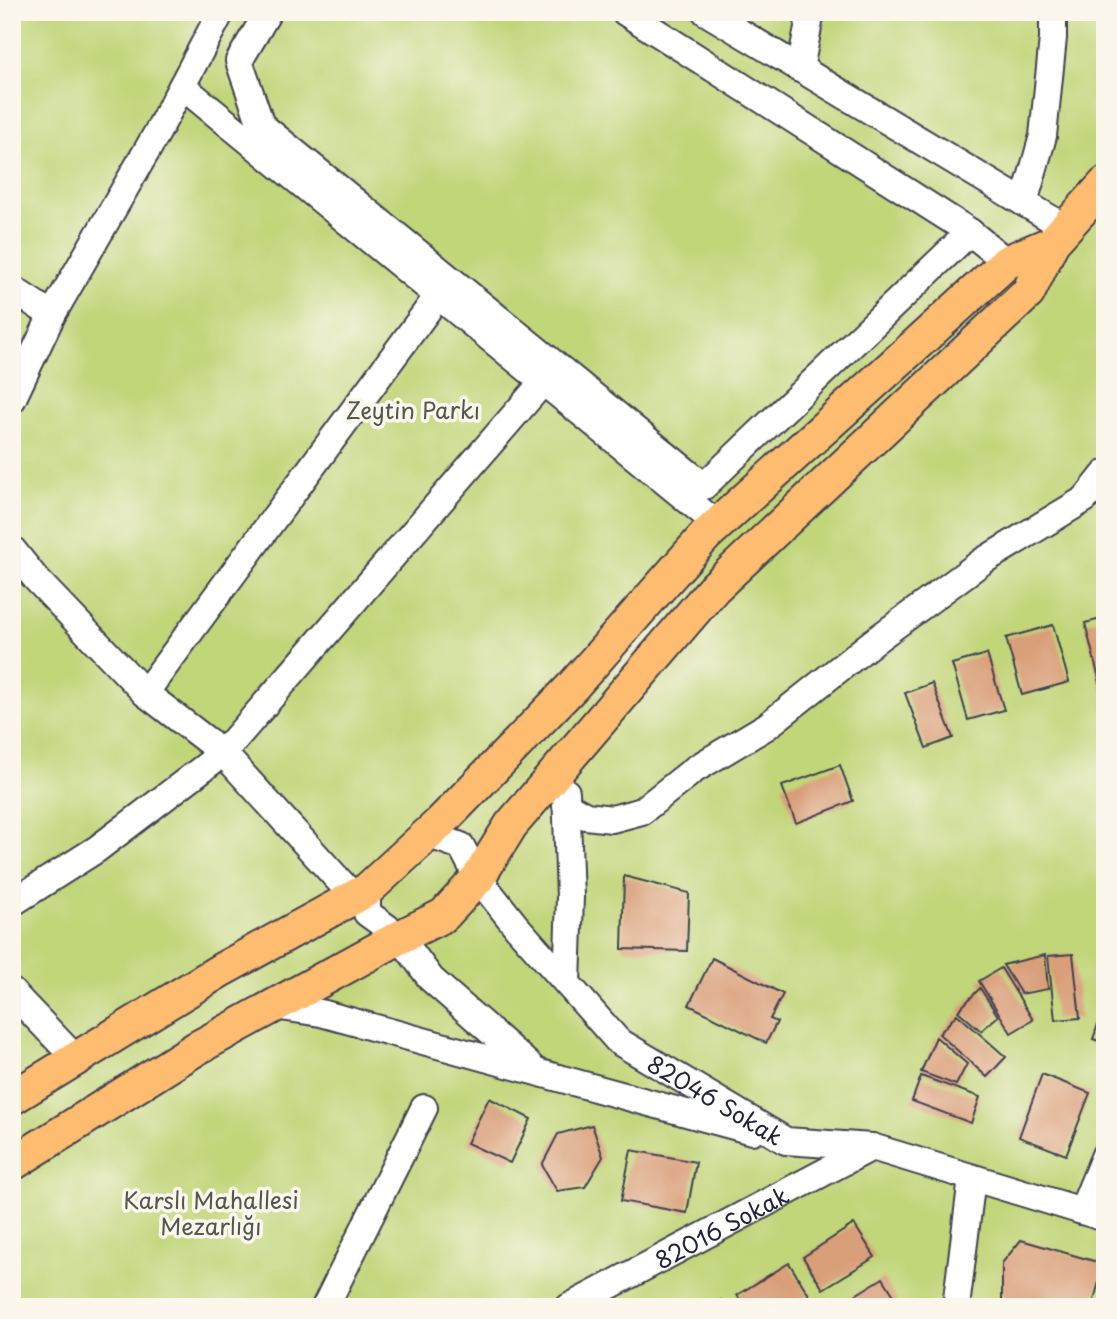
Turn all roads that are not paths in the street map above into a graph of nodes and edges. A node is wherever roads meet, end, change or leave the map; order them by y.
1 (221, 12) edge
2 (268, 12) edge
3 (625, 12) edge
4 (706, 12) edge
5 (811, 12) edge
6 (1053, 12) edge
7 (800, 69) junction
8 (182, 86) junction
9 (1105, 184) edge
10 (1024, 203) junction
11 (970, 232) junction
12 (1059, 236) junction
13 (1007, 262) junction
14 (12, 289) edge
15 (438, 296) junction
16 (52, 315) junction
17 (543, 382) junction
18 (12, 400) edge
19 (1105, 474) edge
20 (717, 524) junction
21 (12, 549) edge
22 (145, 693) junction
23 (223, 753) junction
24 (567, 760) junction
25 (566, 805) junction
26 (427, 834) junction
27 (478, 878) junction
28 (361, 893) junction
29 (12, 903) edge
30 (400, 937) junction
31 (567, 983) junction
32 (12, 992) edge
33 (274, 1006) junction
34 (76, 1059) junction
35 (536, 1072) junction
36 (12, 1098) edge
37 (424, 1108) dead end
38 (786, 1140) junction
39 (872, 1147) junction
40 (1105, 1155) edge
41 (12, 1164) edge
42 (972, 1178) junction
43 (1093, 1214) edge
44 (325, 1307) edge
45 (569, 1307) edge
46 (956, 1307) edge

1 - 8 street
2 - 11 street
3 - 11 street
4 - 7 street
5 - 7 street
6 - 10 street
7 - 10 street
8 - 15 street
8 - 16 street
9 - 12 main road
10 - 12 street
11 - 13 street
12 - 13 main road
12 - 24 main road
13 - 20 main road
14 - 16 street
15 - 17 street
15 - 22 street
16 - 18 street
17 - 20 street
17 - 23 street
19 - 25 street
20 - 26 main road
21 - 22 street
22 - 23 street
23 - 28 street
23 - 29 street
24 - 25 street
24 - 27 main road
25 - 31 street
26 - 27 street, 82046 Sokak
26 - 28 main road
27 - 30 main road
27 - 31 street, 82046 Sokak
28 - 30 street
28 - 34 main road
30 - 33 main road
30 - 35 street
31 - 38 street, 82046 Sokak
32 - 34 street
33 - 35 street
33 - 41 main road
34 - 36 main road
35 - 38 street
37 - 44 street
38 - 39 street, 82046 Sokak
39 - 42 street, 82046 Sokak
39 - 45 street, 82016 Sokak
40 - 43 street
42 - 43 street, 82046 Sokak
42 - 46 street

